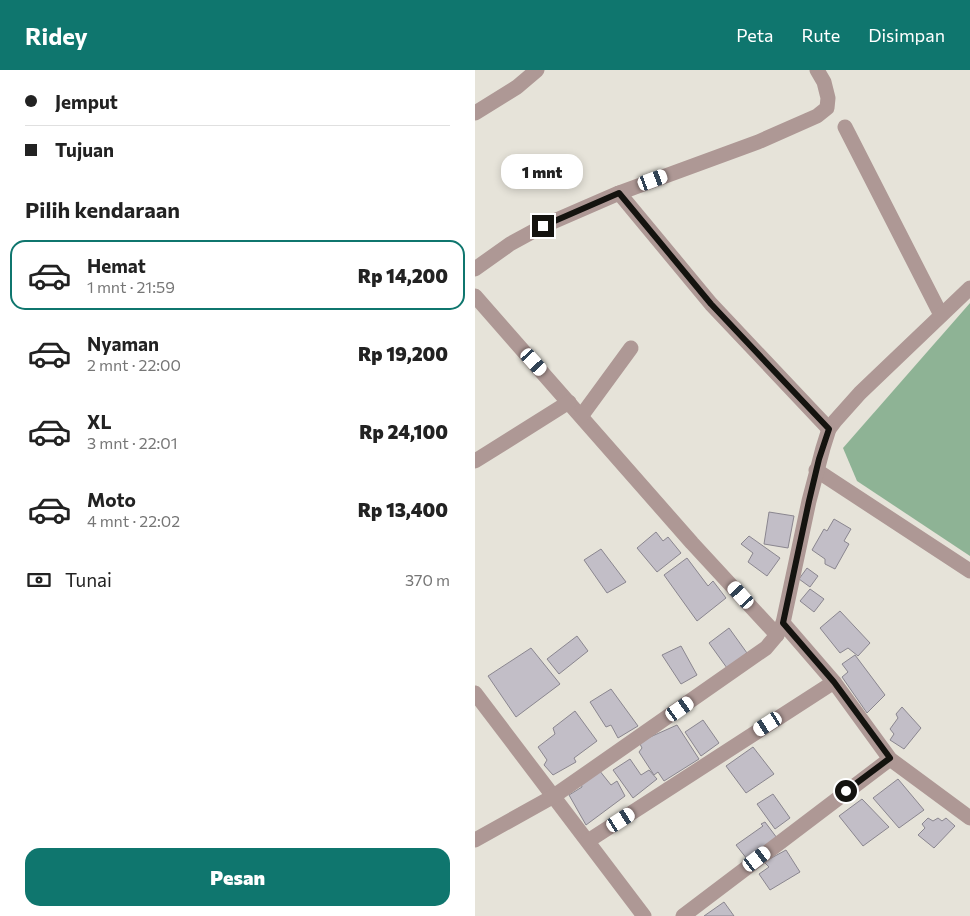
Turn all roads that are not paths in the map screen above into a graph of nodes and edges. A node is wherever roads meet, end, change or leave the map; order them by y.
1 (537, 70) edge
2 (817, 70) edge
3 (475, 113) edge
4 (845, 127) dead end
5 (619, 193) junction
6 (475, 269) edge
7 (970, 288) edge
8 (475, 296) edge
9 (941, 315) junction
10 (631, 348) dead end
11 (569, 402) junction
12 (582, 415) junction
13 (829, 429) junction
14 (475, 461) edge
15 (817, 470) junction
16 (970, 571) edge
17 (780, 629) junction
18 (834, 682) junction
19 (475, 693) edge
20 (480, 711) edge
21 (890, 758) junction
22 (554, 796) junction
23 (970, 818) edge
24 (475, 840) edge
25 (588, 842) junction
26 (644, 916) edge
27 (683, 916) edge

1 - 3 street
2 - 5 street
4 - 9 street
5 - 6 street
5 - 13 street
7 - 9 street
8 - 11 street
9 - 13 street
10 - 12 street
11 - 12 street
11 - 14 street
12 - 17 street
13 - 15 street
15 - 16 street
15 - 17 street
17 - 18 street
17 - 22 street
18 - 21 street
18 - 25 street
19 - 20 street
20 - 22 street
21 - 23 street
21 - 27 street
22 - 24 street
22 - 25 street
25 - 26 street

